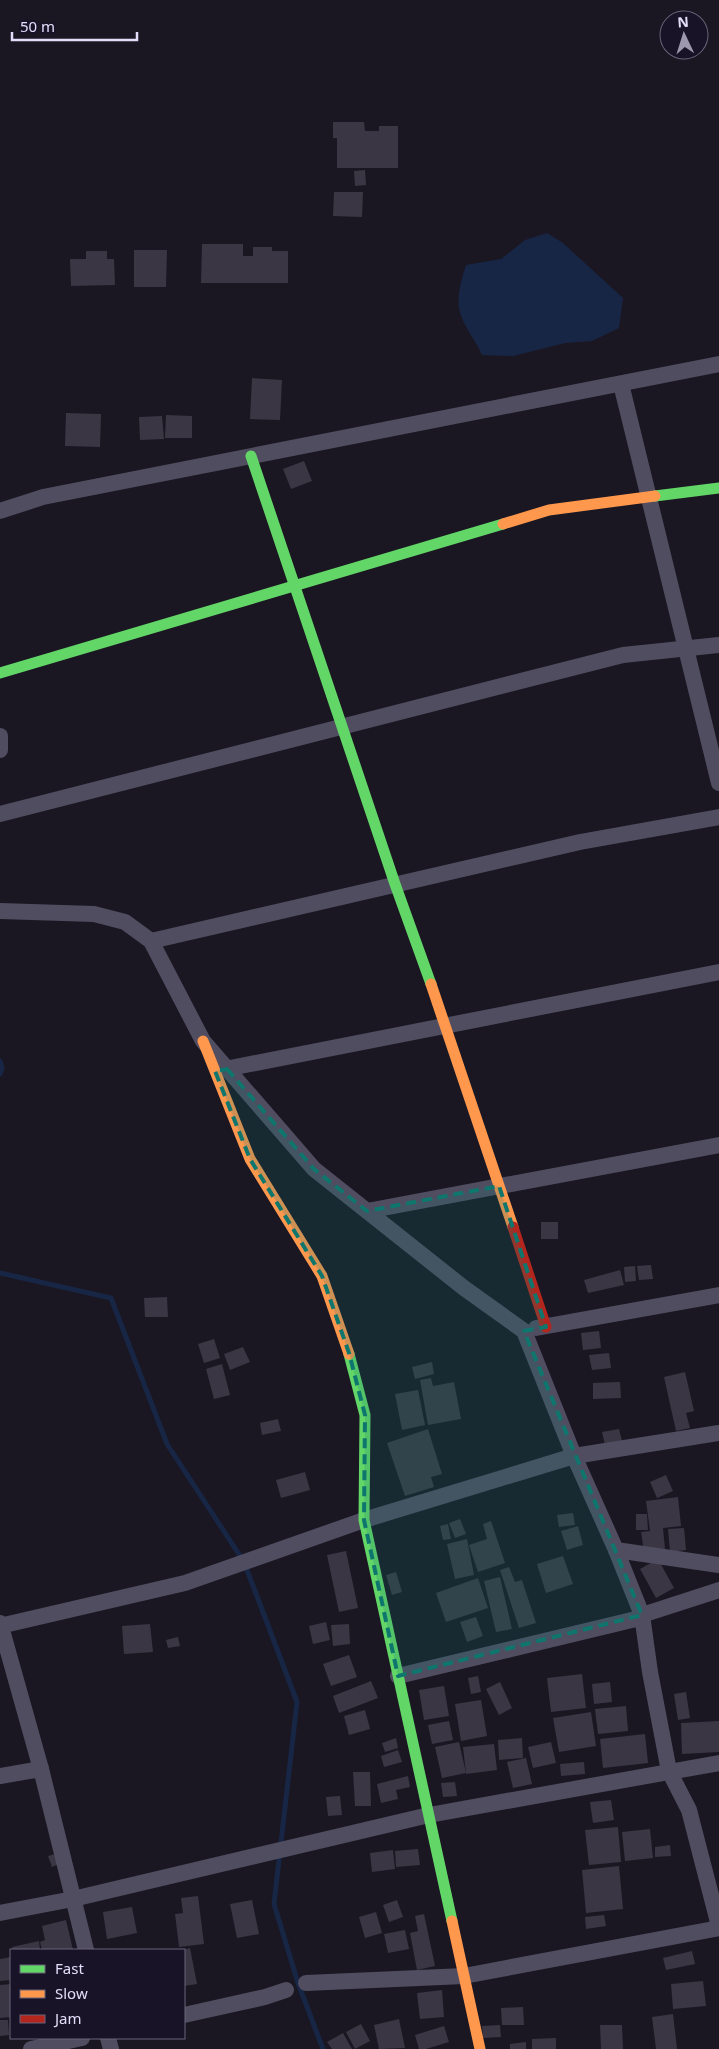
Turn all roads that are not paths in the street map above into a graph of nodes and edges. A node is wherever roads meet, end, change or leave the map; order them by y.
1 (719, 364) edge
2 (621, 384) junction
3 (251, 456) junction
4 (719, 488) edge
5 (648, 497) junction
6 (0, 511) edge
7 (295, 586) junction
8 (719, 644) edge
9 (685, 648) junction
10 (0, 673) edge
11 (342, 727) junction
12 (0, 736) edge
13 (0, 750) edge
14 (719, 783) edge
15 (0, 814) edge
16 (719, 817) edge
17 (395, 884) junction
18 (0, 911) edge
19 (151, 941) junction
20 (719, 972) edge
21 (446, 1026) junction
22 (221, 1070) junction
23 (719, 1145) edge
24 (499, 1186) junction
25 (367, 1211) junction
26 (719, 1295) edge
27 (546, 1326) junction
28 (524, 1330) junction
29 (719, 1433) edge
30 (574, 1456) junction
31 (364, 1520) junction
32 (616, 1550) junction
33 (719, 1565) edge
34 (719, 1590) edge
35 (642, 1615) junction
36 (0, 1625) edge
37 (398, 1676) junction
38 (719, 1763) edge
39 (41, 1769) junction
40 (669, 1771) junction
41 (0, 1776) edge
42 (429, 1815) junction
43 (73, 1899) junction
44 (0, 1913) edge
45 (719, 1927) edge
46 (86, 1949) edge
47 (464, 1976) junction
48 (306, 1983) dead end
49 (286, 1990) dead end
50 (185, 2015) edge
51 (77, 2039) edge
52 (32, 2049) edge
53 (480, 2049) edge

1 - 2 street
2 - 3 street
2 - 5 street
3 - 6 street
3 - 7 street
4 - 5 street
5 - 7 street
5 - 9 street
7 - 10 street
7 - 11 street
8 - 9 street
9 - 11 street
9 - 14 street
11 - 15 street
11 - 17 street
12 - 13 street
16 - 17 street
17 - 19 street
17 - 21 street
18 - 19 street
19 - 22 street
20 - 21 street
21 - 22 street
21 - 24 street
22 - 25 street
22 - 31 street
23 - 24 street
24 - 25 street
24 - 27 street
25 - 28 street
26 - 27 street
27 - 28 street
28 - 30 street
29 - 30 street
30 - 31 street
30 - 32 street
31 - 36 street
31 - 37 street
32 - 33 street
32 - 35 street
34 - 35 street
35 - 37 street
35 - 40 street
36 - 39 street
37 - 42 street
38 - 40 street
39 - 41 street
39 - 43 street
40 - 42 street
40 - 45 street
42 - 43 street
42 - 47 street
43 - 44 street
43 - 46 street
45 - 47 street
47 - 48 street
47 - 53 street
49 - 50 street
51 - 52 street

